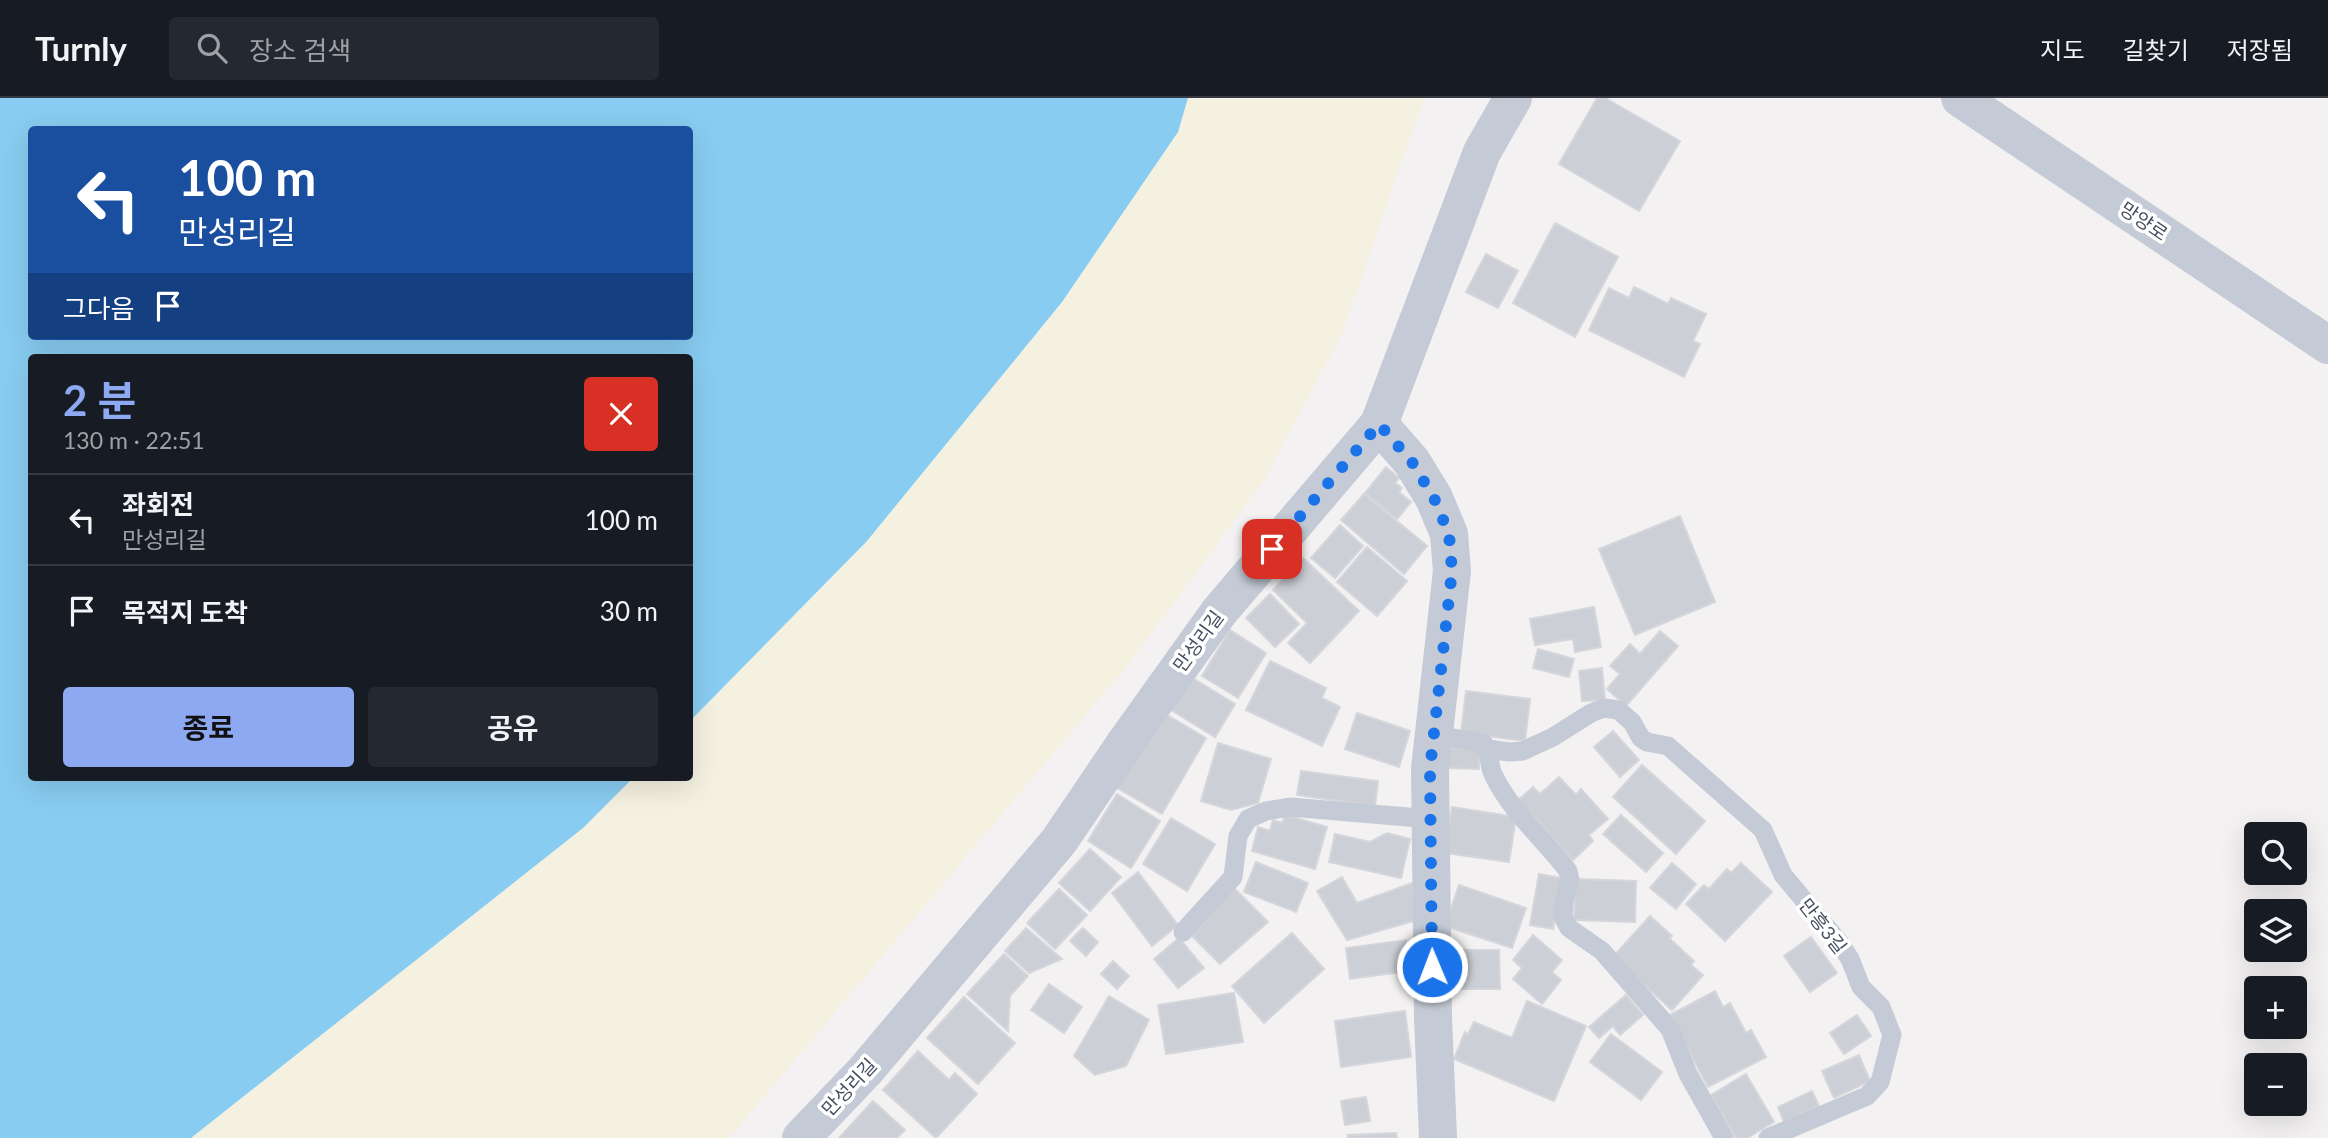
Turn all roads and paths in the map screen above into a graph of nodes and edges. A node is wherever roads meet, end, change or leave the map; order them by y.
1 (1513, 98) edge
2 (1960, 98) edge
3 (2328, 345) edge
4 (1379, 424) junction
5 (1434, 735) junction
6 (1488, 749) junction
7 (1431, 819) junction
8 (1183, 932) dead end
9 (802, 1138) edge
10 (1438, 1138) edge
11 (1724, 1138) edge
12 (1768, 1138) edge

1 - 4 street, 만성리길
2 - 3 street, 망양로
4 - 5 street
4 - 9 street, 만성리길
5 - 6 lane
5 - 7 street
6 - 11 lane
6 - 12 lane, 만흥3길
7 - 8 lane
7 - 10 street

